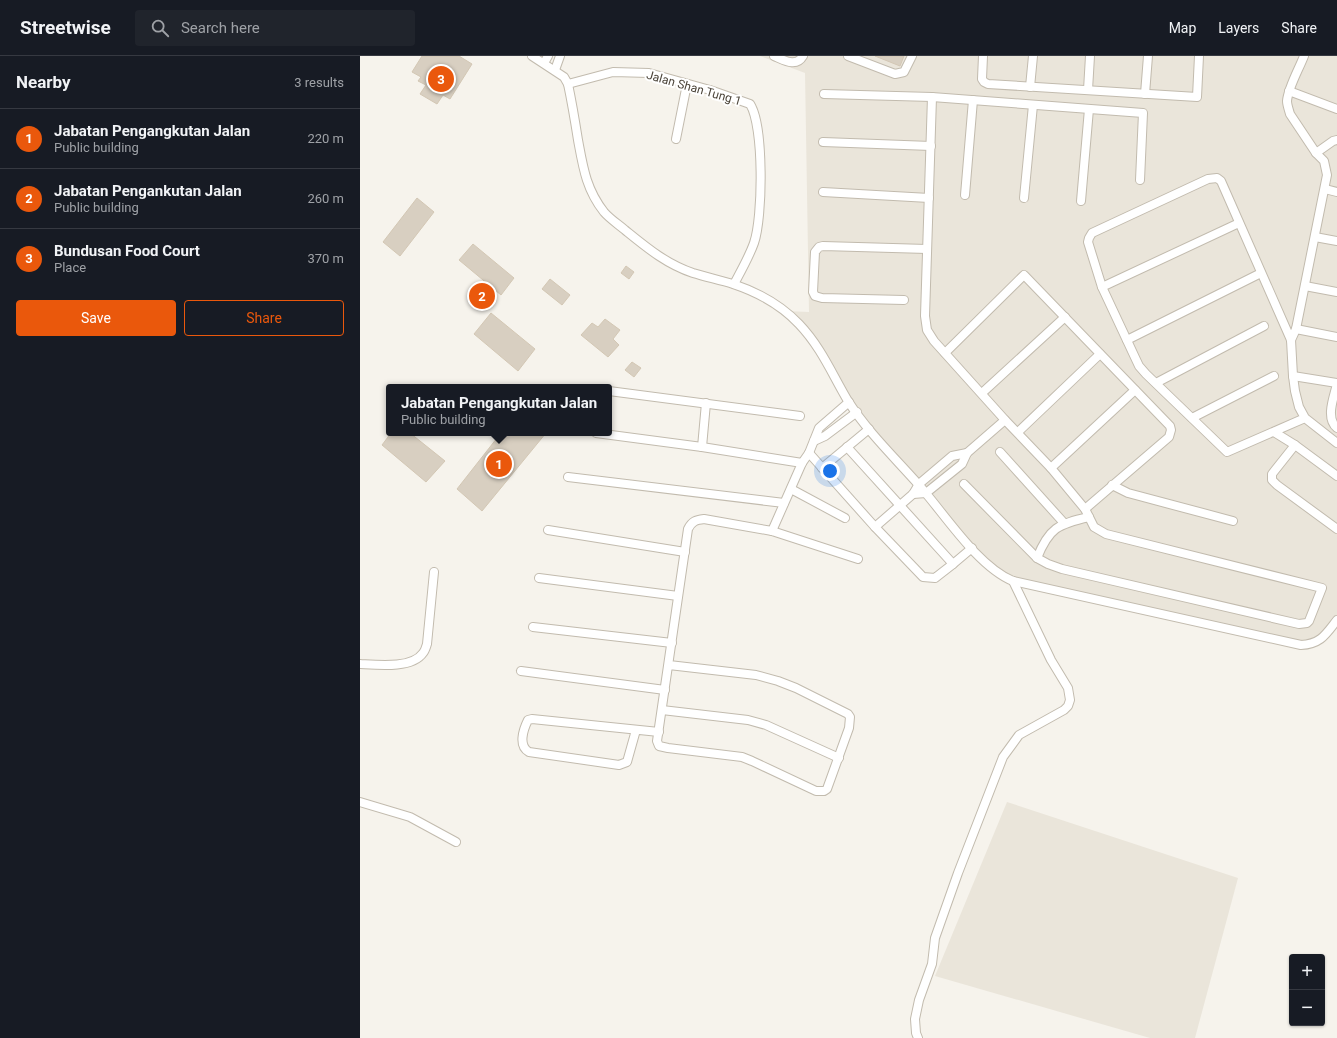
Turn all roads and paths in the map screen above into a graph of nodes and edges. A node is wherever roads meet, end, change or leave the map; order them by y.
1 (532, 56) edge
2 (560, 56) edge
3 (774, 56) edge
4 (803, 56) edge
5 (848, 56) edge
6 (912, 56) edge
7 (984, 56) edge
8 (1033, 56) edge
9 (1090, 56) edge
10 (1148, 56) edge
11 (1199, 56) edge
12 (1304, 56) edge
13 (858, 58) edge
14 (546, 60) edge
15 (555, 70) junction
16 (568, 84) junction
17 (687, 84) junction
18 (1030, 87) junction
19 (1088, 90) junction
20 (1289, 92) junction
21 (824, 94) dead end
22 (1145, 94) junction
23 (932, 97) junction
24 (973, 100) junction
25 (1033, 105) junction
26 (1089, 109) junction
27 (1337, 109) edge
28 (676, 139) dead end
29 (1337, 140) edge
30 (823, 142) dead end
31 (931, 146) junction
32 (1316, 152) junction
33 (1140, 180) dead end
34 (1325, 189) junction
35 (823, 192) dead end
36 (1337, 192) edge
37 (965, 195) dead end
38 (929, 198) junction
39 (1024, 198) dead end
40 (1081, 201) dead end
41 (1239, 223) junction
42 (1315, 237) junction
43 (1337, 241) edge
44 (927, 249) junction
45 (1261, 273) junction
46 (734, 284) junction
47 (1305, 286) junction
48 (1102, 287) junction
49 (1337, 292) edge
50 (904, 300) dead end
51 (1065, 316) junction
52 (1264, 326) dead end
53 (1296, 329) junction
54 (1337, 337) edge
55 (1127, 340) junction
56 (1291, 340) junction
57 (945, 353) junction
58 (1100, 354) junction
59 (1274, 376) dead end
60 (1293, 376) junction
61 (1156, 384) junction
62 (1337, 384) edge
63 (1135, 390) junction
64 (612, 391) edge
65 (982, 393) junction
66 (849, 402) junction
67 (706, 403) junction
68 (857, 412) junction
69 (800, 416) dead end
70 (1192, 418) junction
71 (1306, 418) junction
72 (1005, 420) junction
73 (1337, 428) edge
74 (869, 429) junction
75 (1018, 432) junction
76 (1274, 432) junction
77 (612, 435) edge
78 (814, 441) junction
79 (1337, 443) edge
80 (1295, 445) junction
81 (702, 447) junction
82 (847, 447) junction
83 (1000, 452) dead end
84 (809, 453) junction
85 (967, 453) junction
86 (802, 463) junction
87 (822, 468) junction
88 (1051, 468) junction
89 (1337, 476) edge
90 (568, 477) dead end
91 (918, 484) junction
92 (964, 484) dead end
93 (1112, 486) junction
94 (791, 489) junction
95 (926, 493) junction
96 (913, 494) junction
97 (784, 503) junction
98 (900, 506) junction
99 (1085, 509) junction
100 (1089, 517) junction
101 (845, 518) dead end
102 (1233, 521) dead end
103 (1064, 523) junction
104 (875, 527) junction
105 (1337, 529) edge
106 (548, 530) dead end
107 (772, 531) junction
108 (972, 548) junction
109 (685, 552) junction
110 (1037, 558) junction
111 (858, 559) dead end
112 (953, 564) junction
113 (434, 572) dead end
114 (539, 578) dead end
115 (1013, 581) junction
116 (678, 596) junction
117 (1337, 620) edge
118 (533, 627) dead end
119 (672, 643) junction
120 (360, 664) edge
121 (669, 665) junction
122 (521, 671) dead end
123 (665, 690) junction
124 (662, 710) junction
125 (636, 730) junction
126 (659, 732) junction
127 (839, 758) junction
128 (360, 802) edge
129 (456, 842) dead end
130 (918, 1038) edge

1 - 14 street
2 - 15 street
3 - 4 street
5 - 13 street
6 - 13 street
7 - 18 street
8 - 18 street
9 - 19 street
10 - 22 street
11 - 22 street
12 - 20 street
14 - 15 street
15 - 16 street
16 - 17 street, Jalan Shan Tung 1
16 - 46 street
17 - 28 street
17 - 46 street, Jalan Shan Tung 1
18 - 19 street
19 - 22 street
20 - 27 street
20 - 32 street
21 - 23 street
23 - 24 street
23 - 31 street
24 - 25 street
24 - 37 street
25 - 26 street
25 - 39 street
26 - 33 street
26 - 40 street
29 - 32 street
30 - 31 street
31 - 38 street
32 - 34 street
34 - 36 street
34 - 42 street
35 - 38 street
38 - 44 street
41 - 45 street
41 - 48 street
41 - 48 street
42 - 43 street
42 - 47 street
44 - 50 street
44 - 57 street
45 - 55 street
45 - 56 street
46 - 66 street
47 - 49 street
47 - 53 street
48 - 55 street
51 - 57 street
51 - 58 street
51 - 65 street
52 - 61 street
53 - 54 street
53 - 56 street
55 - 61 street
56 - 60 street
57 - 65 street
58 - 63 street
58 - 75 street
59 - 70 street
60 - 62 street
60 - 71 street
61 - 70 street
62 - 73 street
63 - 88 street
63 - 93 street
64 - 67 street
65 - 72 street
66 - 68 street
66 - 78 street
67 - 69 street
67 - 81 street
68 - 74 street
68 - 78 street
70 - 76 street
71 - 76 street
71 - 79 street
72 - 75 street
72 - 85 street
74 - 82 street
74 - 91 street
75 - 88 street
76 - 80 street
77 - 81 street
78 - 84 street
80 - 89 street
80 - 105 street
81 - 86 street
82 - 87 street
82 - 98 street
83 - 103 street
84 - 86 street
84 - 87 street
85 - 91 street
85 - 95 street
86 - 94 street
87 - 104 street
88 - 99 street
90 - 97 street
91 - 95 street
91 - 96 street
92 - 110 street
93 - 99 street
93 - 102 street
94 - 97 street
94 - 101 street
95 - 96 street
95 - 108 street
96 - 98 street
97 - 107 street
98 - 104 street
98 - 112 street
99 - 100 street
100 - 103 street
100 - 110 street
103 - 110 street
104 - 112 street
106 - 109 street
107 - 109 street
107 - 111 street
108 - 112 street
108 - 115 street
109 - 116 street
113 - 120 street
114 - 116 street
115 - 117 street
115 - 130 street
116 - 119 street
118 - 119 street
119 - 121 street
121 - 123 street
121 - 127 street
122 - 123 street
123 - 124 street
124 - 126 street
124 - 127 street
125 - 125 street
125 - 126 street
126 - 127 street
128 - 129 street

